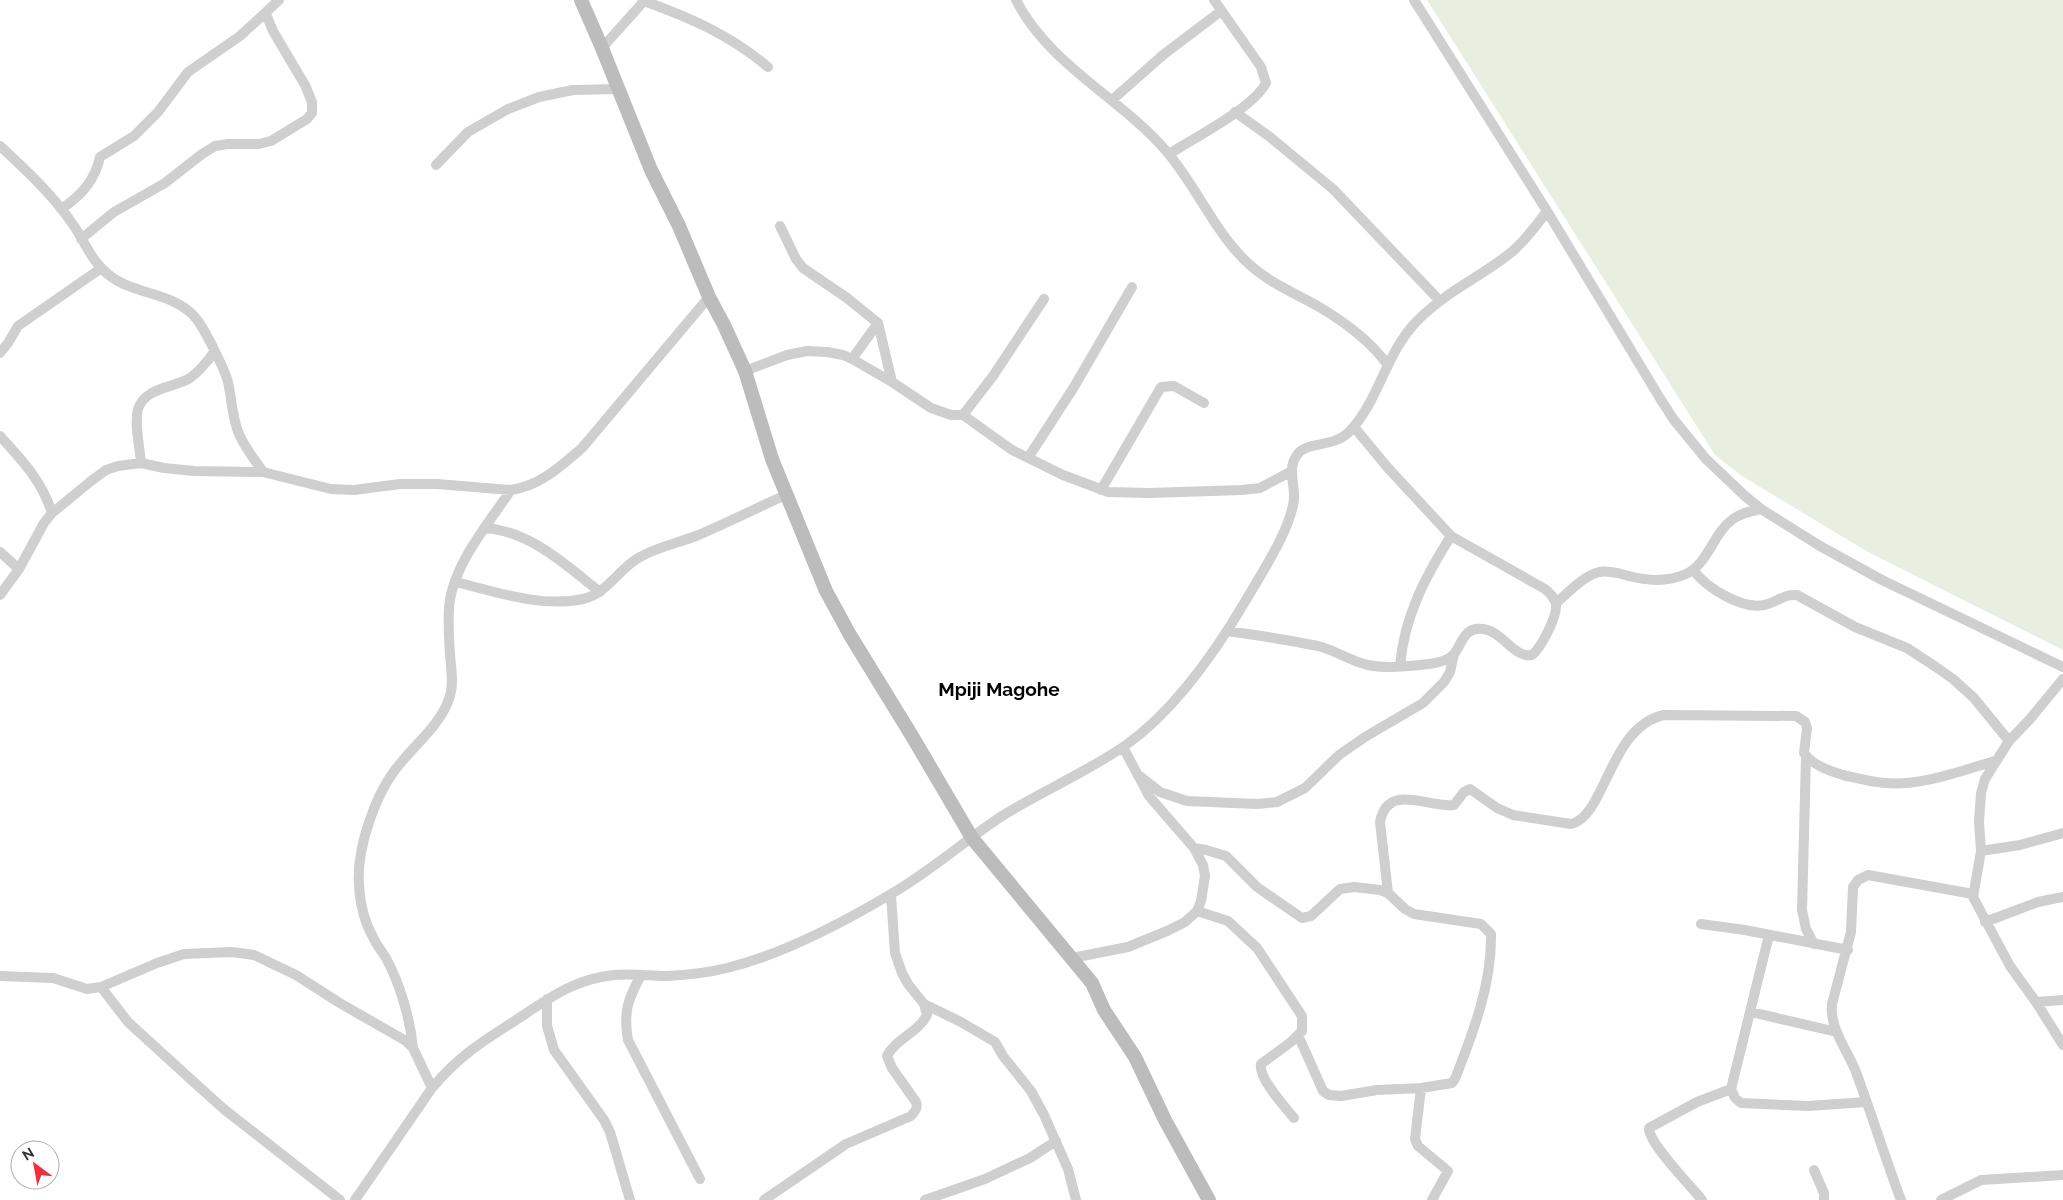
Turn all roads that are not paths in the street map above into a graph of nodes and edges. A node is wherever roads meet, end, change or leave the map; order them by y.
1 (279, 0) edge
2 (581, 0) edge
3 (1016, 0) edge
4 (1214, 0) edge
5 (1414, 0) edge
6 (645, 1) edge
7 (1222, 11) junction
8 (266, 14) junction
9 (602, 48) junction
10 (768, 67) dead end
11 (618, 89) junction
12 (1112, 100) junction
13 (1235, 112) junction
14 (0, 146) edge
15 (1168, 154) junction
16 (436, 165) dead end
17 (61, 209) junction
18 (1548, 211) junction
19 (780, 226) dead end
20 (82, 239) junction
21 (100, 269) junction
22 (1132, 287) dead end
23 (709, 298) junction
24 (1044, 299) dead end
25 (1440, 301) junction
26 (878, 323) junction
27 (214, 352) junction
28 (0, 353) edge
29 (852, 359) junction
30 (1387, 364) junction
31 (745, 371) junction
32 (892, 382) junction
33 (1204, 403) dead end
34 (962, 415) junction
35 (1354, 427) junction
36 (0, 436) edge
37 (1028, 458) junction
38 (141, 464) junction
39 (1292, 471) junction
40 (264, 472) junction
41 (511, 490) junction
42 (1100, 490) junction
43 (786, 495) junction
44 (1761, 508) junction
45 (52, 513) junction
46 (485, 528) junction
47 (1451, 536) junction
48 (0, 552) edge
49 (19, 569) junction
50 (1693, 570) junction
51 (456, 582) junction
52 (600, 592) junction
53 (0, 595) edge
54 (1556, 603) junction
55 (1227, 631) junction
56 (1454, 654) junction
57 (1400, 666) junction
58 (2063, 667) edge
59 (2063, 679) edge
60 (2009, 741) junction
61 (1123, 747) junction
62 (1806, 757) junction
63 (1995, 761) junction
64 (1137, 774) junction
65 (2063, 833) edge
66 (972, 838) junction
67 (1194, 848) junction
68 (1981, 851) junction
69 (1388, 893) junction
70 (1973, 894) junction
71 (891, 895) junction
72 (2063, 896) edge
73 (1197, 911) junction
74 (1985, 922) junction
75 (1701, 924) dead end
76 (1770, 935) junction
77 (1814, 944) junction
78 (1848, 950) junction
79 (1072, 958) junction
80 (641, 975) junction
81 (0, 976) edge
82 (101, 987) junction
83 (547, 999) junction
84 (2063, 1000) edge
85 (2036, 1002) junction
86 (924, 1004) junction
87 (1751, 1012) junction
88 (1837, 1032) junction
89 (1298, 1035) junction
90 (2063, 1045) edge
91 (413, 1048) junction
92 (432, 1088) junction
93 (1421, 1088) junction
94 (1731, 1089) junction
95 (1866, 1102) junction
96 (1294, 1118) dead end
97 (1056, 1141) junction
98 (1814, 1170) dead end
99 (2063, 1175) edge
100 (700, 1179) dead end
101 (340, 1200) edge
102 (355, 1200) edge
103 (630, 1200) edge
104 (764, 1200) edge
105 (925, 1200) edge
106 (1076, 1200) edge
107 (1210, 1200) edge
108 (1432, 1200) edge
109 (1702, 1200) edge
110 (1824, 1200) edge
111 (1901, 1200) edge
112 (1942, 1200) edge

1 - 8 street
2 - 9 street
3 - 12 street
4 - 7 street
5 - 18 street
6 - 9 street
6 - 10 street
7 - 12 street
7 - 13 street
8 - 17 street
8 - 20 street
9 - 11 street
11 - 16 street
11 - 23 street
12 - 15 street
13 - 15 street
13 - 25 street
14 - 17 street
15 - 30 street
17 - 20 street
18 - 25 street
18 - 44 street
19 - 26 street
20 - 21 street
21 - 27 street
21 - 28 street
22 - 37 street
23 - 31 street
23 - 41 street
24 - 34 street
25 - 30 street
26 - 29 street
26 - 32 street
27 - 38 street
27 - 40 street
29 - 31 street
29 - 32 street
30 - 35 street
31 - 43 street
32 - 34 street
33 - 42 street
34 - 37 street
35 - 39 street
35 - 47 street
36 - 45 street
37 - 42 street
38 - 40 street
38 - 45 street
39 - 42 street
39 - 55 street
40 - 41 street
41 - 46 street
43 - 52 street
43 - 66 street
44 - 50 street
44 - 58 street
45 - 49 street
46 - 51 street
46 - 52 street
47 - 54 street
47 - 57 street
48 - 49 street
49 - 53 street
50 - 54 street
50 - 60 street
51 - 52 street
51 - 91 street
54 - 56 street
55 - 57 street
55 - 61 street
56 - 57 street
56 - 64 street
59 - 60 street
60 - 63 street
61 - 64 street
61 - 66 street
62 - 63 street
62 - 69 street
62 - 77 street
63 - 68 street
64 - 67 street
65 - 68 street
66 - 71 street
66 - 79 street
67 - 69 street
67 - 73 street
68 - 70 street
69 - 93 street
70 - 74 street
70 - 78 street
71 - 80 street
71 - 86 street
72 - 74 street
73 - 79 street
73 - 89 street
74 - 85 street
75 - 76 street
76 - 77 street
76 - 87 street
77 - 78 street
78 - 88 street
79 - 107 street
80 - 83 street
80 - 100 street
81 - 82 street
82 - 91 street
82 - 101 street
83 - 92 street
83 - 103 street
84 - 85 street
85 - 90 street
86 - 97 street
86 - 104 street
87 - 88 street
87 - 94 street
88 - 95 street
89 - 93 street
89 - 96 street
91 - 92 street
92 - 102 street
93 - 108 street
94 - 95 street
94 - 109 street
95 - 111 street
97 - 105 street
97 - 106 street
98 - 110 street
99 - 112 street

